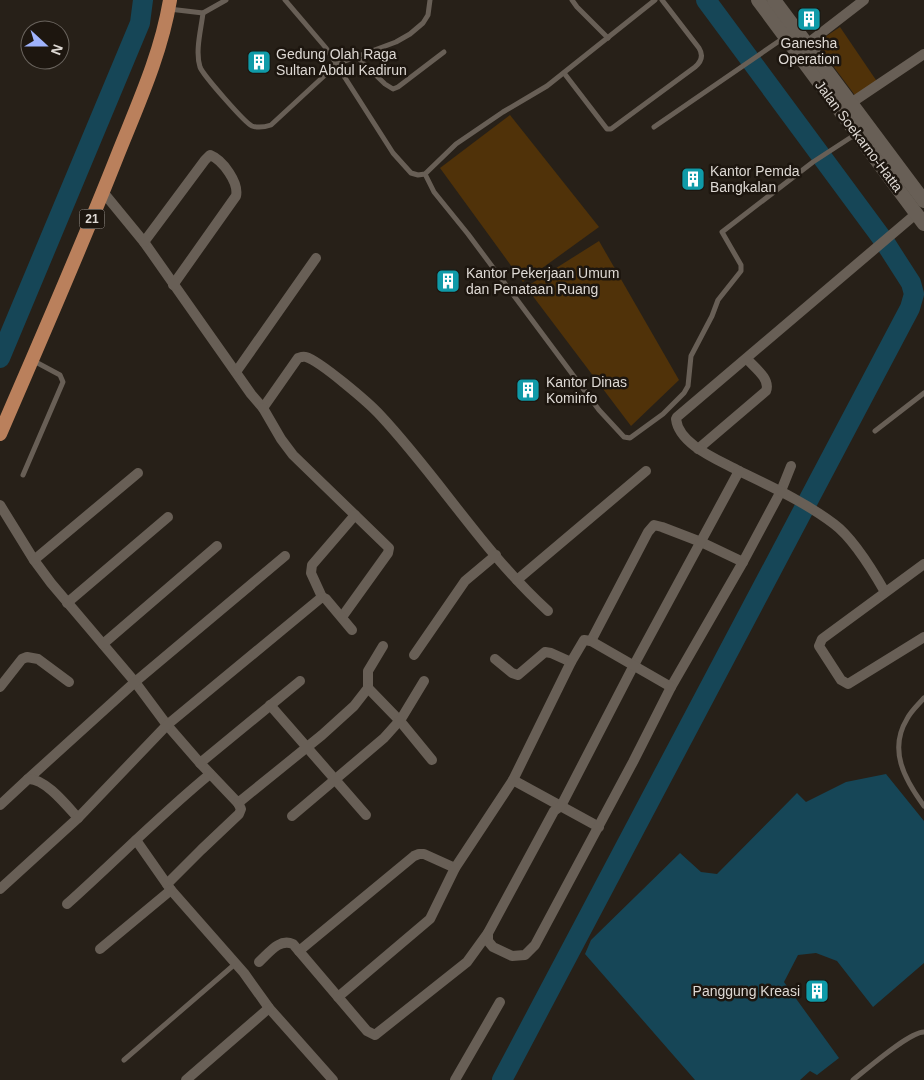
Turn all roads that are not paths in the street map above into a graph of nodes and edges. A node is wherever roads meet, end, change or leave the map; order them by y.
1 (226, 0) edge
2 (285, 0) edge
3 (430, 0) edge
4 (572, 0) edge
5 (655, 0) edge
6 (662, 0) edge
7 (758, 0) edge
8 (774, 0) edge
9 (864, 0) edge
10 (169, 4) edge
11 (203, 13) junction
12 (785, 36) junction
13 (608, 38) junction
14 (807, 44) junction
15 (444, 52) dead end
16 (924, 54) edge
17 (357, 57) junction
18 (337, 64) junction
19 (564, 74) junction
20 (851, 103) junction
21 (654, 127) dead end
22 (857, 134) junction
23 (426, 174) junction
24 (103, 192) junction
25 (922, 213) edge
26 (144, 242) junction
27 (316, 258) dead end
28 (174, 285) junction
29 (747, 359) junction
30 (32, 360) junction
31 (236, 372) junction
32 (924, 393) edge
33 (263, 408) junction
34 (875, 431) dead end
35 (0, 434) edge
36 (698, 448) junction
37 (791, 466) dead end
38 (646, 471) dead end
39 (739, 471) junction
40 (138, 473) dead end
41 (23, 475) dead end
42 (781, 491) junction
43 (0, 505) edge
44 (355, 515) junction
45 (168, 517) dead end
46 (701, 542) junction
47 (217, 546) dead end
48 (496, 555) junction
49 (285, 556) dead end
50 (34, 560) junction
51 (743, 562) junction
52 (924, 564) edge
53 (517, 580) junction
54 (885, 592) junction
55 (322, 597) junction
56 (67, 603) junction
57 (548, 611) dead end
58 (342, 617) junction
59 (352, 630) dead end
60 (924, 637) edge
61 (591, 641) junction
62 (103, 644) junction
63 (383, 646) dead end
64 (414, 655) dead end
65 (495, 659) dead end
66 (571, 662) junction
67 (634, 665) junction
68 (300, 681) dead end
69 (424, 681) dead end
70 (69, 682) dead end
71 (135, 682) junction
72 (671, 686) junction
73 (0, 687) edge
74 (368, 688) junction
75 (924, 698) edge
76 (270, 705) junction
77 (400, 721) junction
78 (167, 725) junction
79 (307, 748) junction
80 (432, 760) dead end
81 (200, 763) junction
82 (210, 774) junction
83 (28, 779) junction
84 (335, 779) junction
85 (513, 780) junction
86 (238, 803) junction
87 (0, 805) edge
88 (561, 806) junction
89 (924, 806) edge
90 (366, 814) dead end
91 (292, 816) dead end
92 (78, 818) junction
93 (598, 827) junction
94 (136, 840) junction
95 (455, 868) junction
96 (169, 887) junction
97 (0, 889) edge
98 (67, 904) dead end
99 (488, 934) junction
100 (100, 950) dead end
101 (299, 951) junction
102 (259, 962) dead end
103 (235, 964) junction
104 (338, 997) junction
105 (500, 1002) dead end
106 (270, 1008) junction
107 (924, 1032) edge
108 (124, 1060) dead end
109 (186, 1080) edge
110 (333, 1080) edge
111 (455, 1080) edge
112 (853, 1080) edge

1 - 11 lane
2 - 18 lane
3 - 17 lane
4 - 13 lane
5 - 13 lane
6 - 19 lane
7 - 12 main road, Jalan Soekarno-Hatta
8 - 14 main road, Jalan Soekarno-Hatta
9 - 14 street
10 - 11 lane
10 - 24 highway, 21
11 - 18 lane
12 - 21 lane
12 - 22 main road, Jalan Soekarno-Hatta
13 - 19 lane
14 - 20 main road, Jalan Soekarno-Hatta
15 - 17 lane
16 - 20 street
17 - 18 lane
18 - 23 lane
19 - 23 lane
20 - 25 main road, Jalan Soekarno-Hatta
22 - 23 lane
22 - 25 main road, Jalan Soekarno-Hatta
24 - 26 street
24 - 30 highway, 21
25 - 29 street
26 - 28 street
26 - 28 street
27 - 31 street
28 - 31 street
29 - 36 street
29 - 36 street
30 - 35 highway, 21
30 - 41 lane
31 - 33 street
32 - 34 lane
33 - 44 street
33 - 48 street
36 - 39 street
37 - 42 street
38 - 53 street
39 - 42 street
39 - 46 street
40 - 50 street
42 - 51 street
42 - 54 street
43 - 50 street
44 - 55 street
44 - 58 street
45 - 56 street
46 - 51 street
46 - 61 street
46 - 67 street
47 - 62 street
48 - 53 street
48 - 64 street
49 - 71 street
50 - 56 street
51 - 72 street
52 - 54 street
53 - 57 street
54 - 60 street
55 - 58 street
55 - 78 street
56 - 62 street
58 - 59 street
61 - 66 street
61 - 67 street
62 - 71 street
63 - 74 street
65 - 66 street
66 - 85 street
67 - 72 street
67 - 88 street
68 - 76 street
69 - 77 street
70 - 73 street
71 - 78 street
71 - 83 street
72 - 93 street
74 - 77 street
74 - 79 street
75 - 89 lane
76 - 79 street
76 - 81 street
77 - 80 street
77 - 84 street
78 - 81 street
78 - 92 street
79 - 84 street
79 - 86 street
81 - 82 street
82 - 86 street
82 - 94 street
83 - 87 street
83 - 92 street
84 - 90 street
84 - 91 street
85 - 88 street
85 - 95 street
86 - 96 street
88 - 93 street
88 - 99 street
92 - 97 street
93 - 99 street
94 - 96 street
94 - 98 street
95 - 101 street
95 - 104 street
96 - 100 street
96 - 103 street
99 - 104 street
101 - 102 street
101 - 104 street
103 - 106 street
103 - 108 lane
105 - 111 street
106 - 109 street
106 - 110 street
107 - 112 lane

